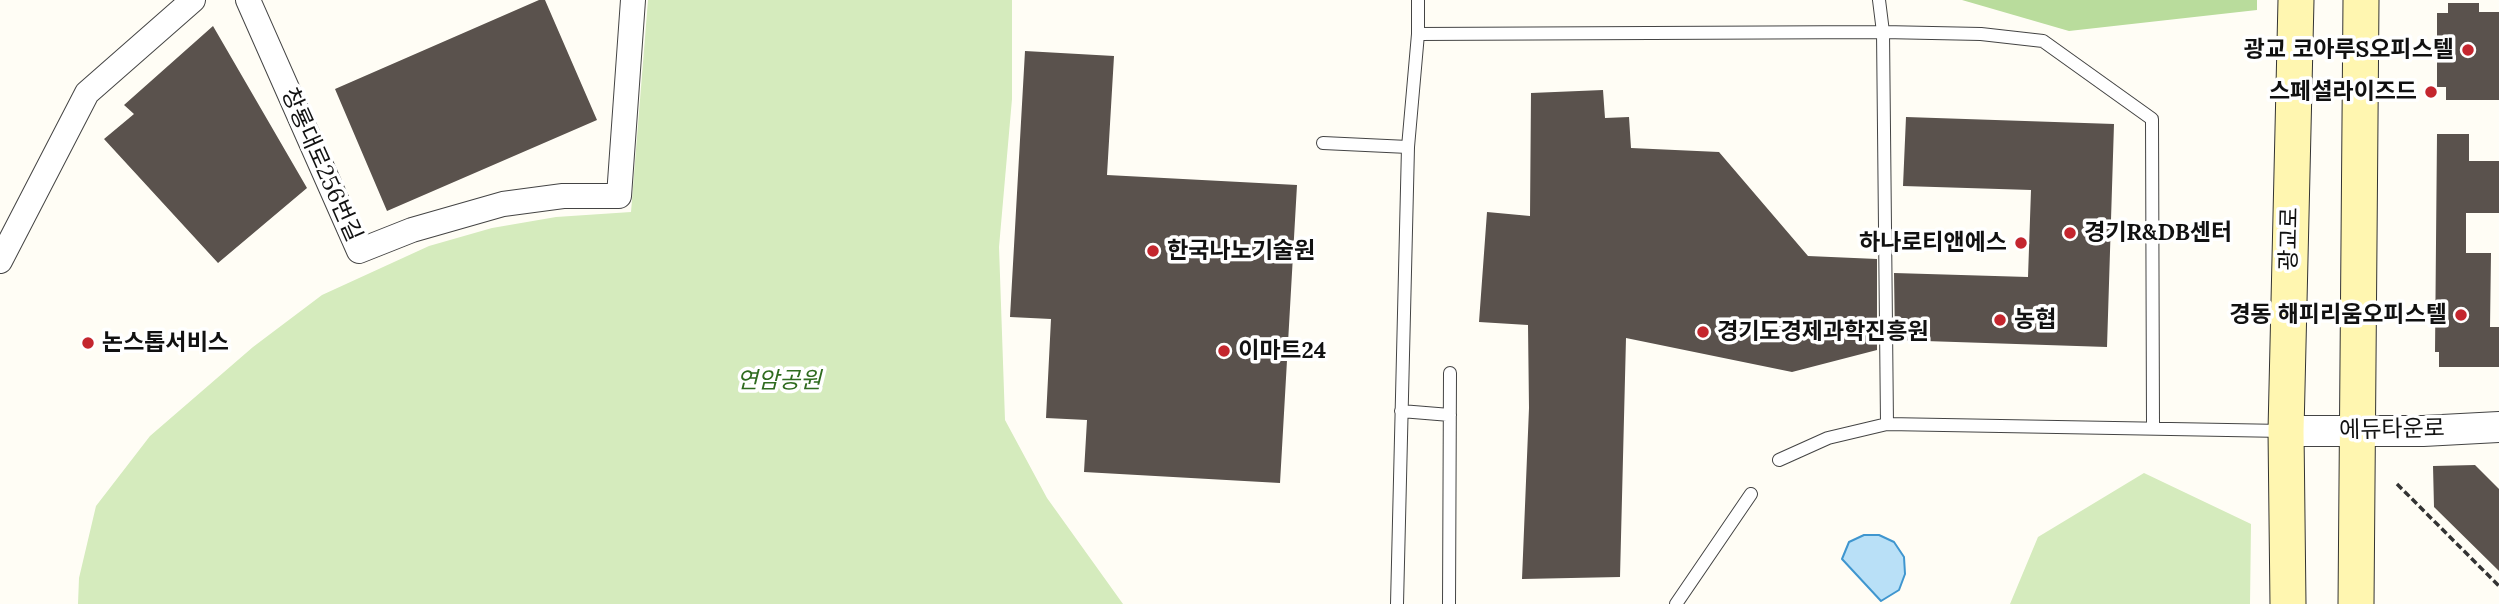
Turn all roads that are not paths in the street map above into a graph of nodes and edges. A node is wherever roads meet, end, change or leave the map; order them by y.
1 (193, 0) edge
2 (248, 0) edge
3 (633, 0) edge
4 (1418, 0) edge
5 (1879, 0) edge
6 (2296, 0) edge
7 (2361, 0) edge
8 (1883, 32) junction
9 (1418, 34) junction
10 (1323, 143) dead end
11 (1408, 146) junction
12 (0, 261) edge
13 (1451, 373) dead end
14 (1401, 411) junction
15 (1450, 415) junction
16 (1888, 424) junction
17 (2153, 427) junction
18 (2499, 427) edge
19 (2286, 431) junction
20 (2356, 431) junction
21 (1779, 460) dead end
22 (1751, 494) dead end
23 (1397, 604) edge
24 (1449, 604) edge
25 (1676, 604) edge
26 (2288, 604) edge
27 (2356, 604) edge

1 - 12 street
2 - 3 street, 창룡대로256번길
4 - 9 lane
5 - 8 lane
6 - 19 main road, 광교로
7 - 20 main road
8 - 9 lane
8 - 16 lane
8 - 17 lane
9 - 11 lane
10 - 11 lane
11 - 14 lane
13 - 15 lane
14 - 15 lane
14 - 23 lane
15 - 24 lane
16 - 17 lane
16 - 21 lane
17 - 19 lane
18 - 20 street, 에듀타운로
19 - 20 street, 에듀타운로
19 - 26 main road, 광교로
20 - 27 main road
22 - 25 lane

